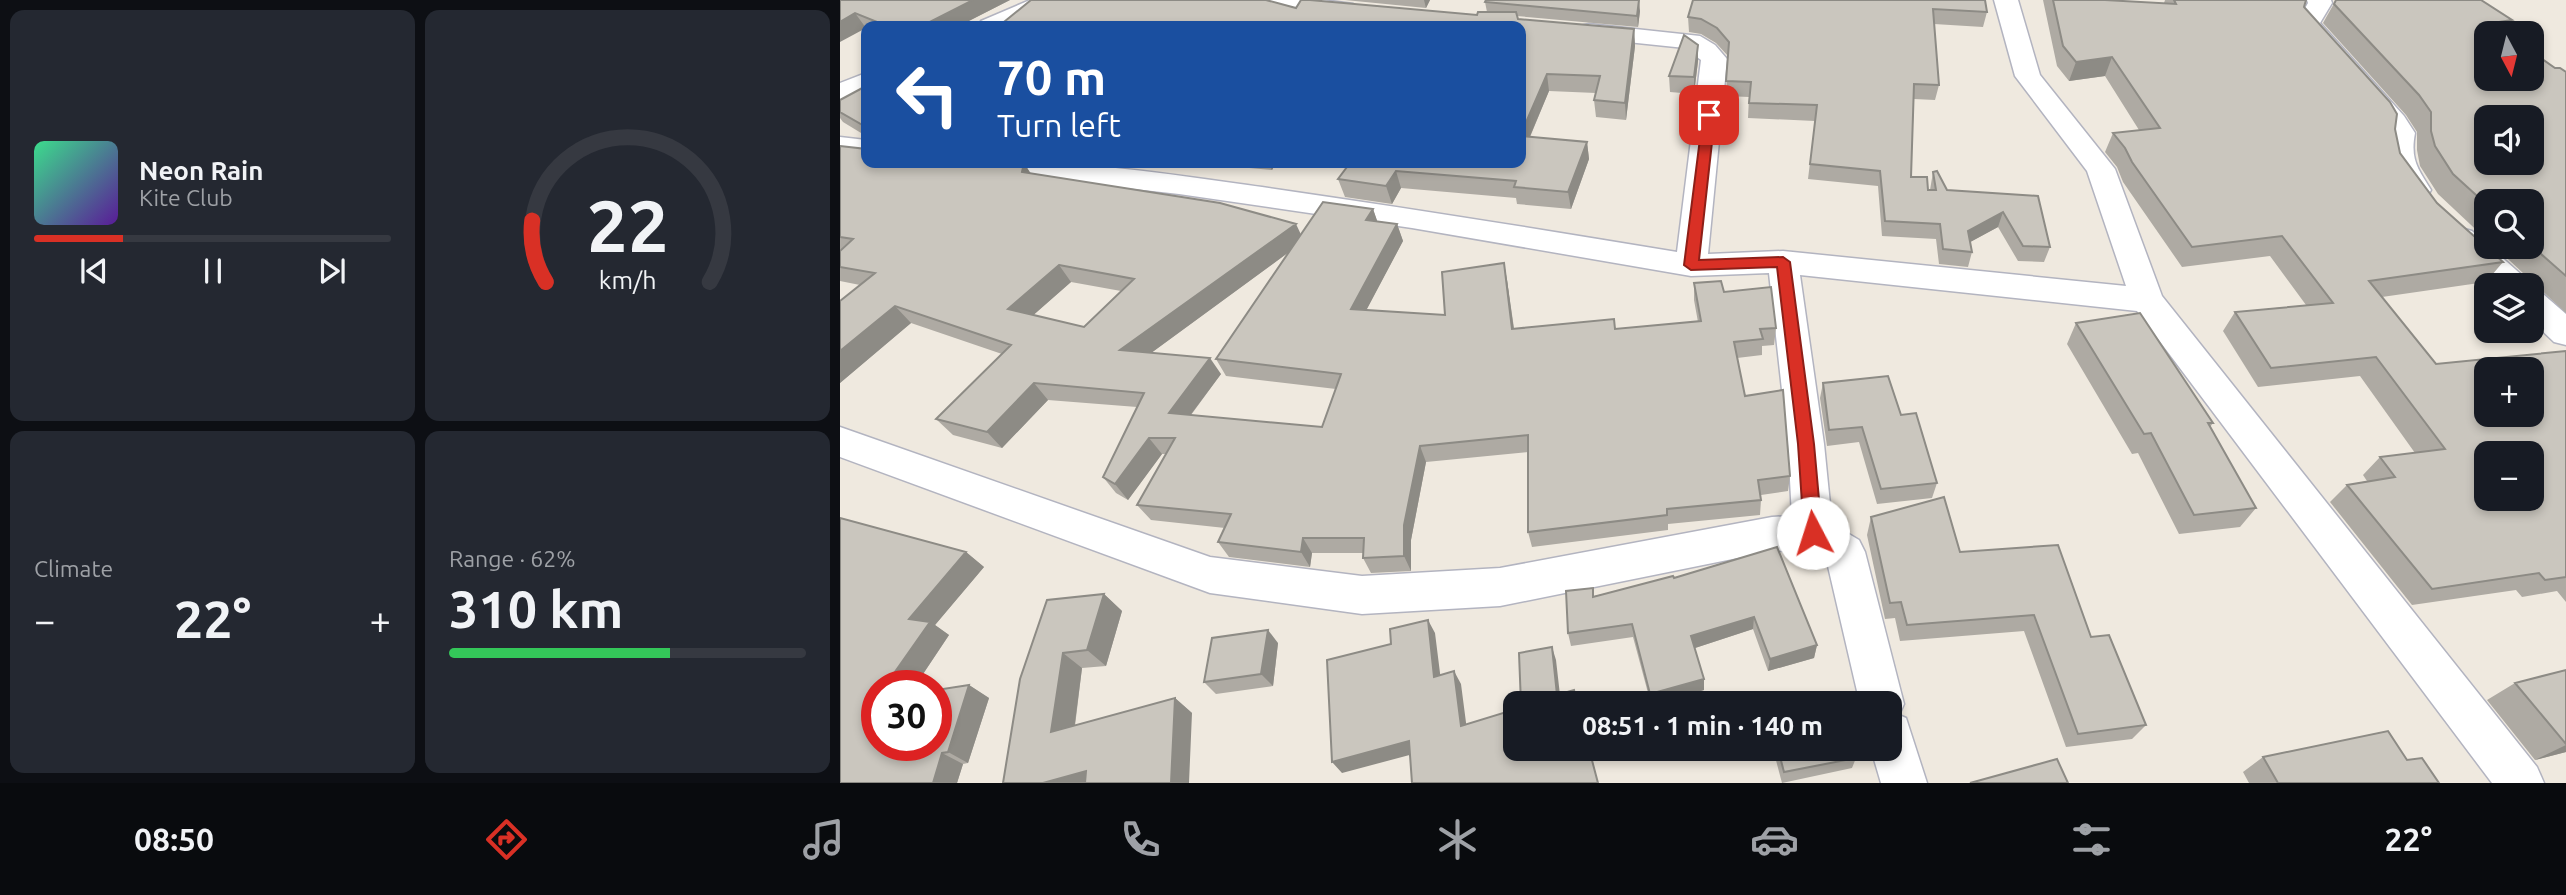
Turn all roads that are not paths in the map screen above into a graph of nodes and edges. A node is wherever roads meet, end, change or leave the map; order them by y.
1 (1050, 0) edge
2 (1239, 0) edge
3 (2006, 0) edge
4 (2319, 0) edge
5 (1002, 21) edge
6 (1357, 21) edge
7 (1566, 29) edge
8 (861, 83) edge
9 (840, 93) edge
10 (840, 145) edge
11 (861, 148) edge
12 (1078, 168) edge
13 (1188, 174) edge
14 (1783, 262) junction
15 (1691, 265) junction
16 (2500, 273) edge
17 (2147, 300) junction
18 (2544, 313) edge
19 (2566, 333) edge
20 (840, 442) edge
21 (1813, 533) junction
22 (1879, 691) edge
23 (1898, 761) edge
24 (1904, 783) edge
25 (2521, 783) edge

1 - 5 street
2 - 6 street
3 - 17 street
4 - 16 street
7 - 15 street
8 - 9 street
10 - 11 street
12 - 13 street
13 - 15 street
14 - 15 street
14 - 17 street
14 - 21 street
17 - 25 street
18 - 19 street
20 - 21 street
21 - 22 street
23 - 24 street

